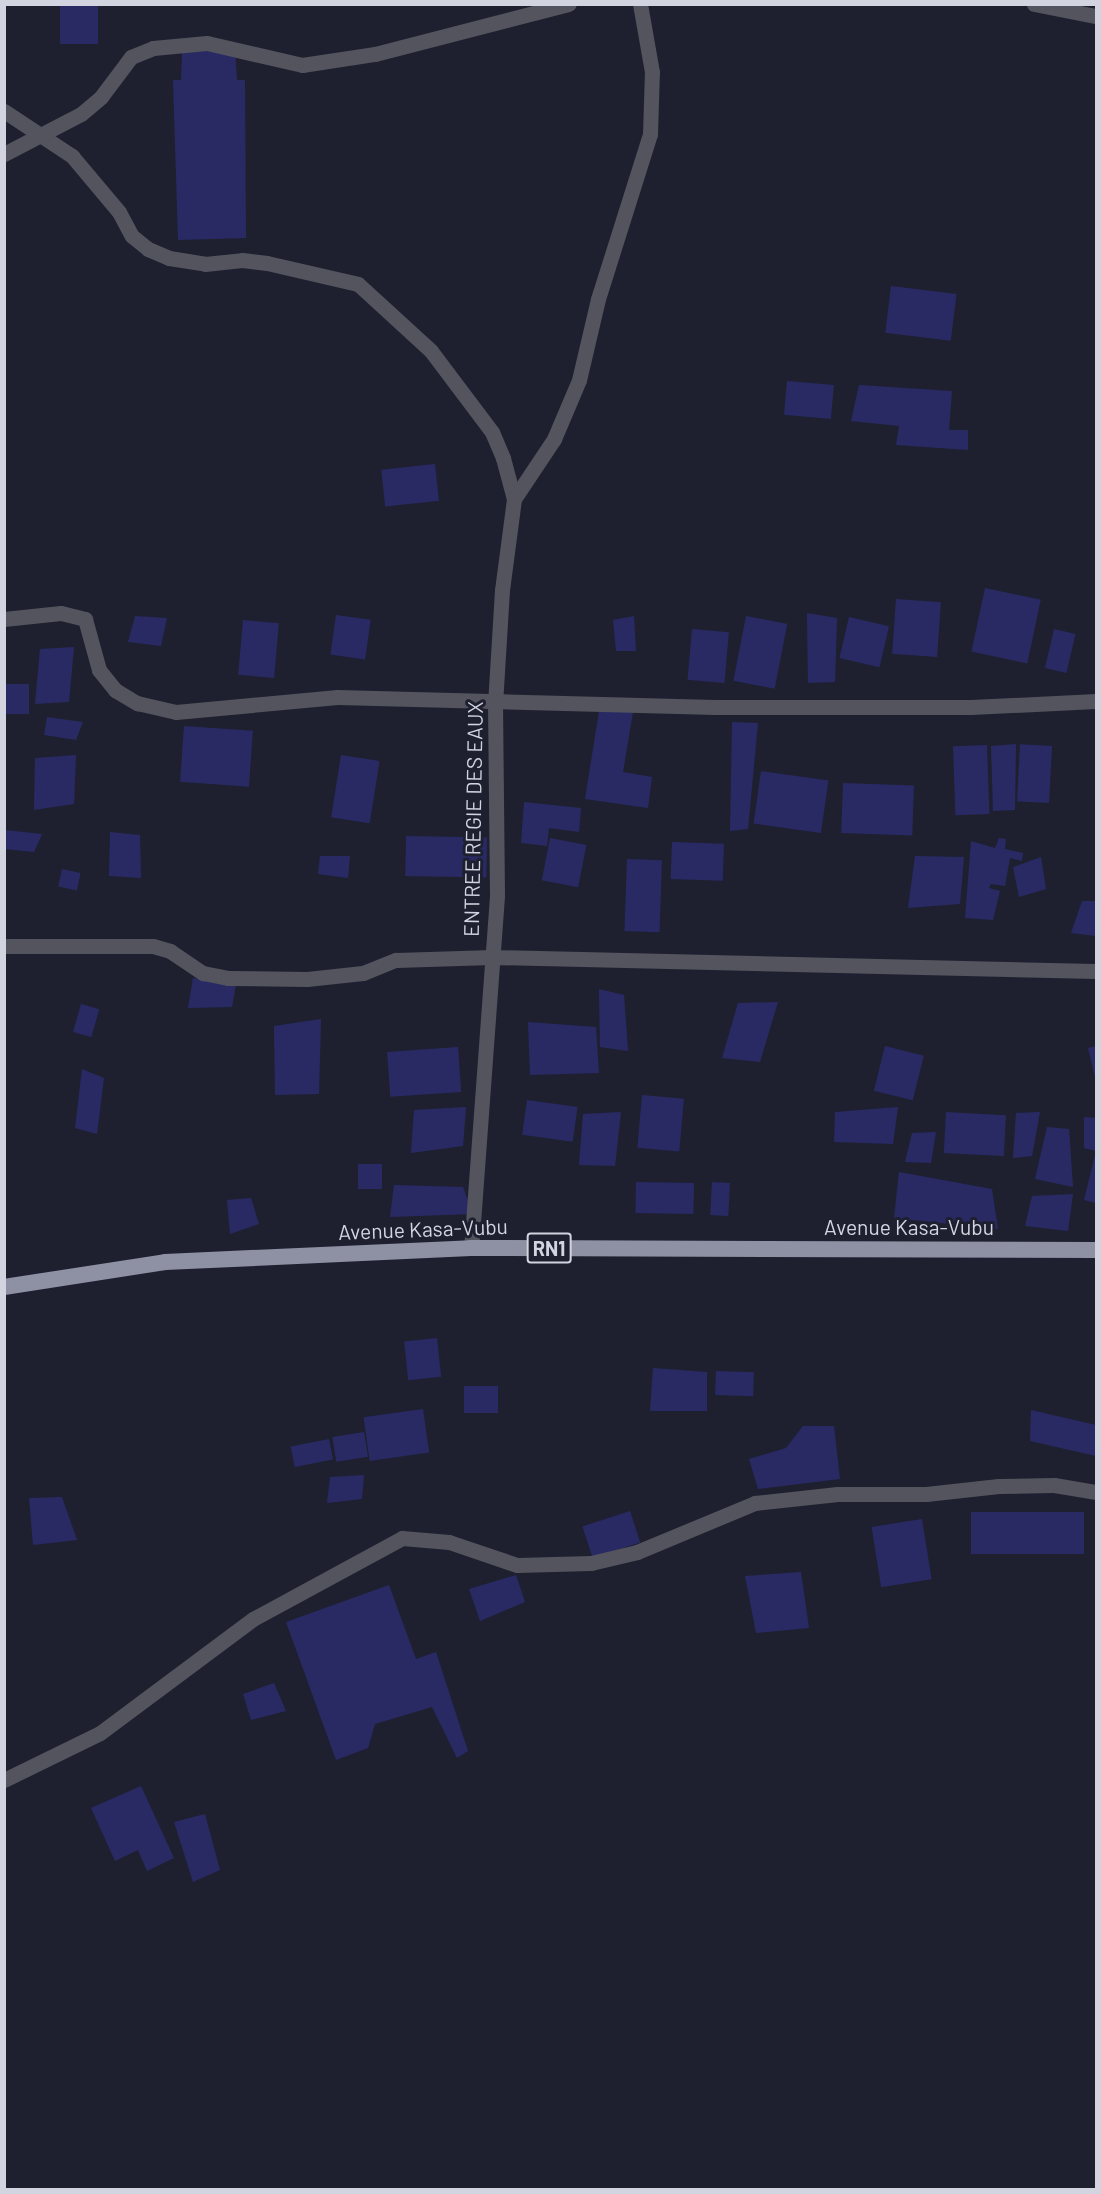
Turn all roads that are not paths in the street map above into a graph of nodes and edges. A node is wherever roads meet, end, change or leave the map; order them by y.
1 (568, 4) edge
2 (640, 4) edge
3 (1034, 4) edge
4 (1096, 16) edge
5 (4, 111) edge
6 (43, 134) junction
7 (4, 154) edge
8 (514, 499) junction
9 (4, 619) edge
10 (1096, 700) edge
11 (495, 703) junction
12 (4, 946) edge
13 (492, 957) junction
14 (1096, 971) edge
15 (471, 1248) junction
16 (1096, 1250) edge
17 (4, 1287) edge
18 (1096, 1492) edge
19 (4, 1780) edge

1 - 6 street
2 - 8 street
3 - 4 street
5 - 6 street
6 - 7 street
6 - 8 street
8 - 11 street, ENTREE REGIE DES EAUX
9 - 11 street
10 - 11 street
11 - 13 street, ENTREE REGIE DES EAUX
12 - 13 street
13 - 14 street
13 - 15 street, ENTREE REGIE DES EAUX
15 - 16 highway, Avenue Kasa-Vubu / RN1
15 - 17 highway, Avenue Kasa-Vubu / RN1
18 - 19 street

